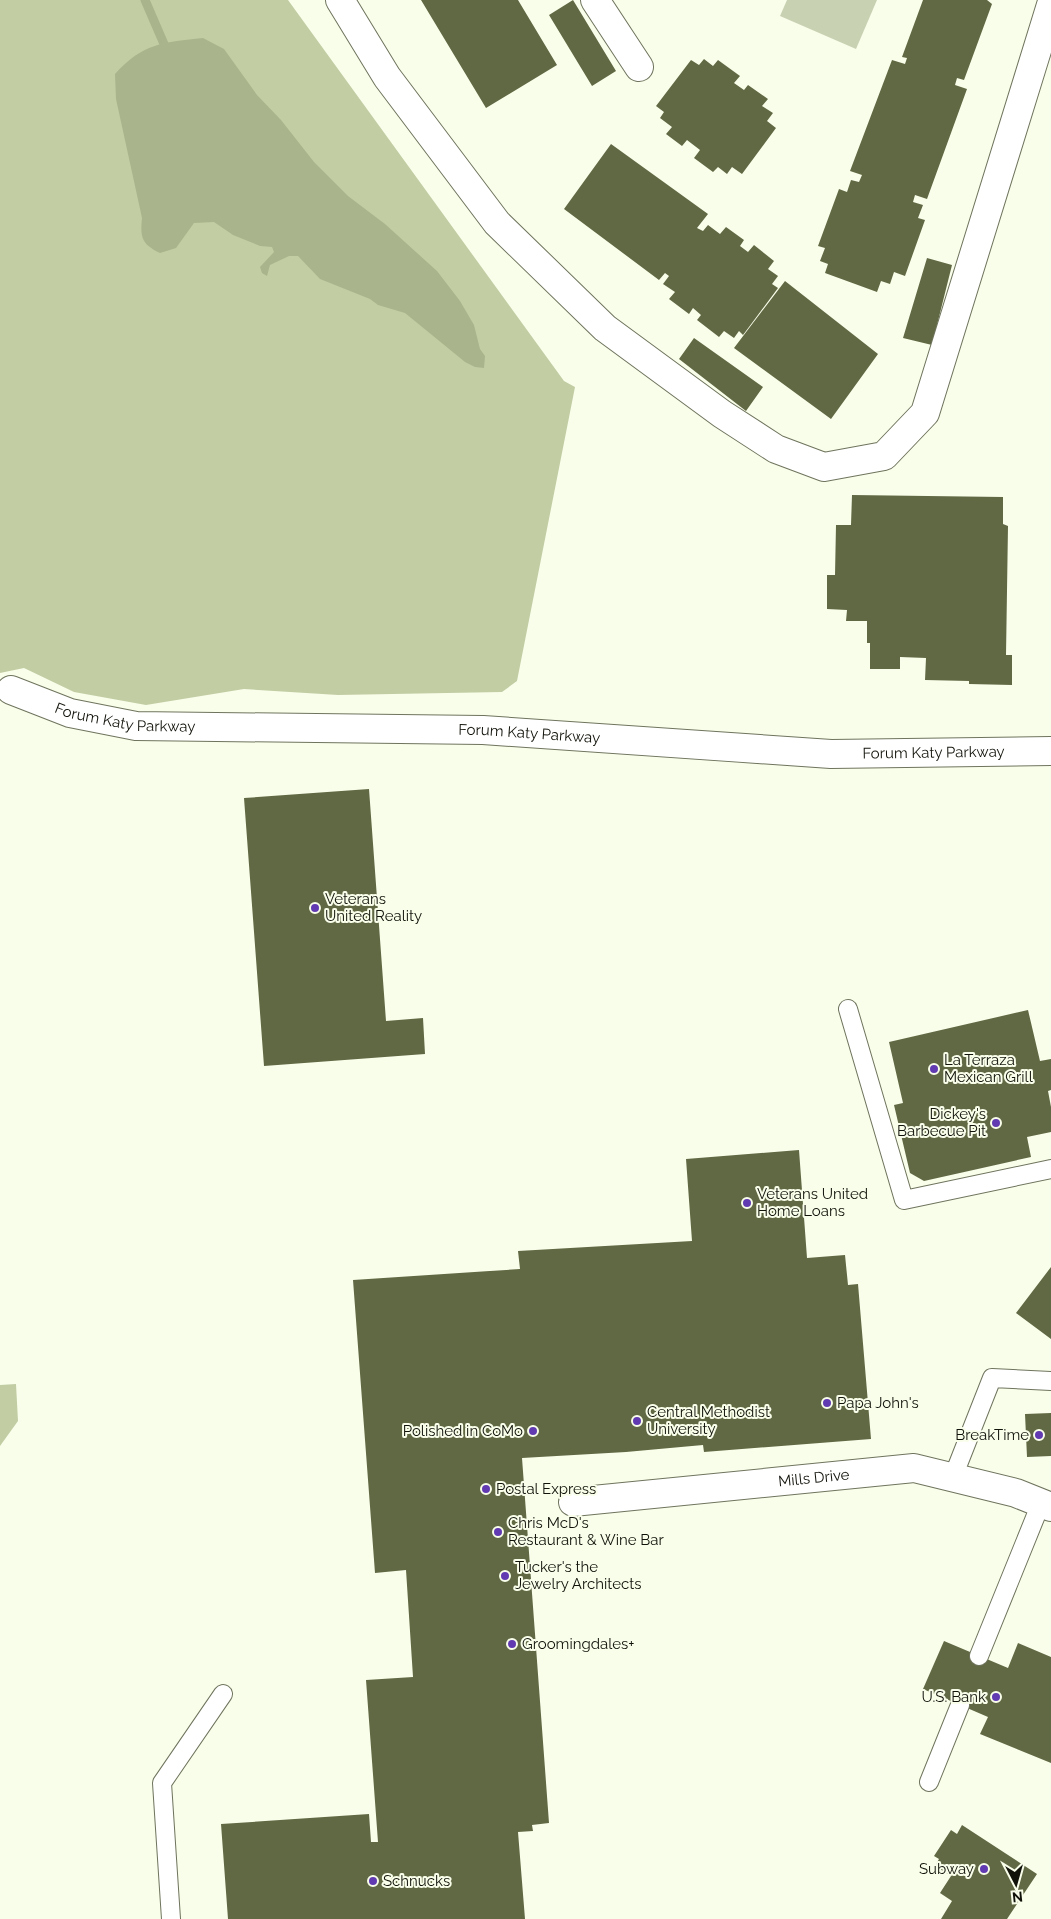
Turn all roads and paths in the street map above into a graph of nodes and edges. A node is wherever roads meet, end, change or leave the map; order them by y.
1 (340, 0) edge
2 (594, 0) edge
3 (1051, 5) edge
4 (639, 67) dead end
5 (11, 690) dead end
6 (1051, 751) edge
7 (848, 1008) dead end
8 (1051, 1169) edge
9 (1051, 1381) edge
10 (953, 1477) junction
11 (573, 1502) dead end
12 (1046, 1505) edge
13 (979, 1656) dead end
14 (223, 1694) dead end
15 (960, 1705) dead end
16 (929, 1782) dead end
17 (171, 1919) edge

1 - 3 street
2 - 4 street
5 - 6 street, Forum Katy Parkway
7 - 8 lane
9 - 10 lane
10 - 11 street, Mills Drive
10 - 12 street, Mills Drive
12 - 13 lane
14 - 17 lane
15 - 16 lane

